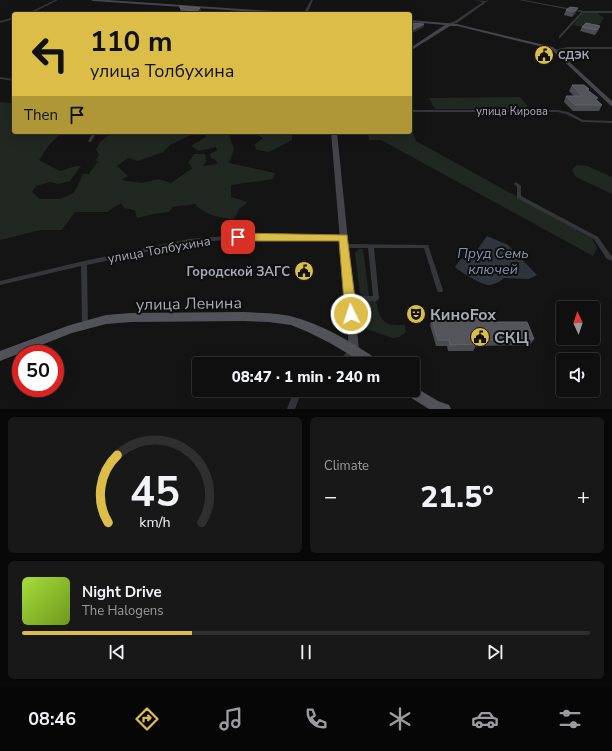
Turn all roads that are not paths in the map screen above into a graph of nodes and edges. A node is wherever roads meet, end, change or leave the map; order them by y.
1 (57, 0) edge
2 (93, 0) edge
3 (312, 0) edge
4 (474, 0) edge
5 (520, 0) edge
6 (484, 1) edge
7 (32, 12) edge
8 (273, 12) edge
9 (304, 12) edge
10 (582, 12) junction
11 (612, 12) edge
12 (12, 19) edge
13 (412, 21) edge
14 (0, 22) edge
15 (448, 25) junction
16 (560, 37) dead end
17 (567, 48) junction
18 (612, 48) edge
19 (412, 49) edge
20 (549, 49) junction
21 (556, 50) junction
22 (561, 55) junction
23 (0, 78) edge
24 (12, 80) edge
25 (612, 104) edge
26 (412, 111) edge
27 (612, 122) edge
28 (94, 134) edge
29 (334, 134) edge
30 (90, 141) dead end
31 (516, 184) dead end
32 (344, 242) junction
33 (371, 248) dead end
34 (610, 258) edge
35 (84, 263) junction
36 (0, 283) edge
37 (440, 290) dead end
38 (350, 299) junction
39 (85, 324) junction
40 (354, 349) junction
41 (0, 356) edge
42 (346, 357) edge
43 (365, 357) edge
44 (295, 397) edge
45 (420, 397) edge
46 (291, 409) edge
47 (445, 409) edge

1 - 7 street
2 - 8 main road
3 - 9 street
4 - 6 street
5 - 10 street
6 - 15 street
10 - 11 street
10 - 16 street
12 - 14 street
13 - 15 main road
15 - 19 main road
15 - 20 main road
17 - 18 street
17 - 20 street
17 - 21 street
20 - 21 main road
20 - 22 main road
21 - 22 main road
22 - 25 main road
23 - 24 street
26 - 27 street, улица Кирова
28 - 30 street
29 - 32 main road
31 - 34 street
32 - 35 street, улица Толбухина
32 - 37 street, улица Толбухина
32 - 38 main road
33 - 38 street
35 - 36 street, улица Толбухина
35 - 39 street
38 - 40 main road
39 - 40 main road, улица Ленина
39 - 41 main road, улица Ленина
40 - 42 street
40 - 43 main road, улица Ленина
44 - 46 street
45 - 47 main road

